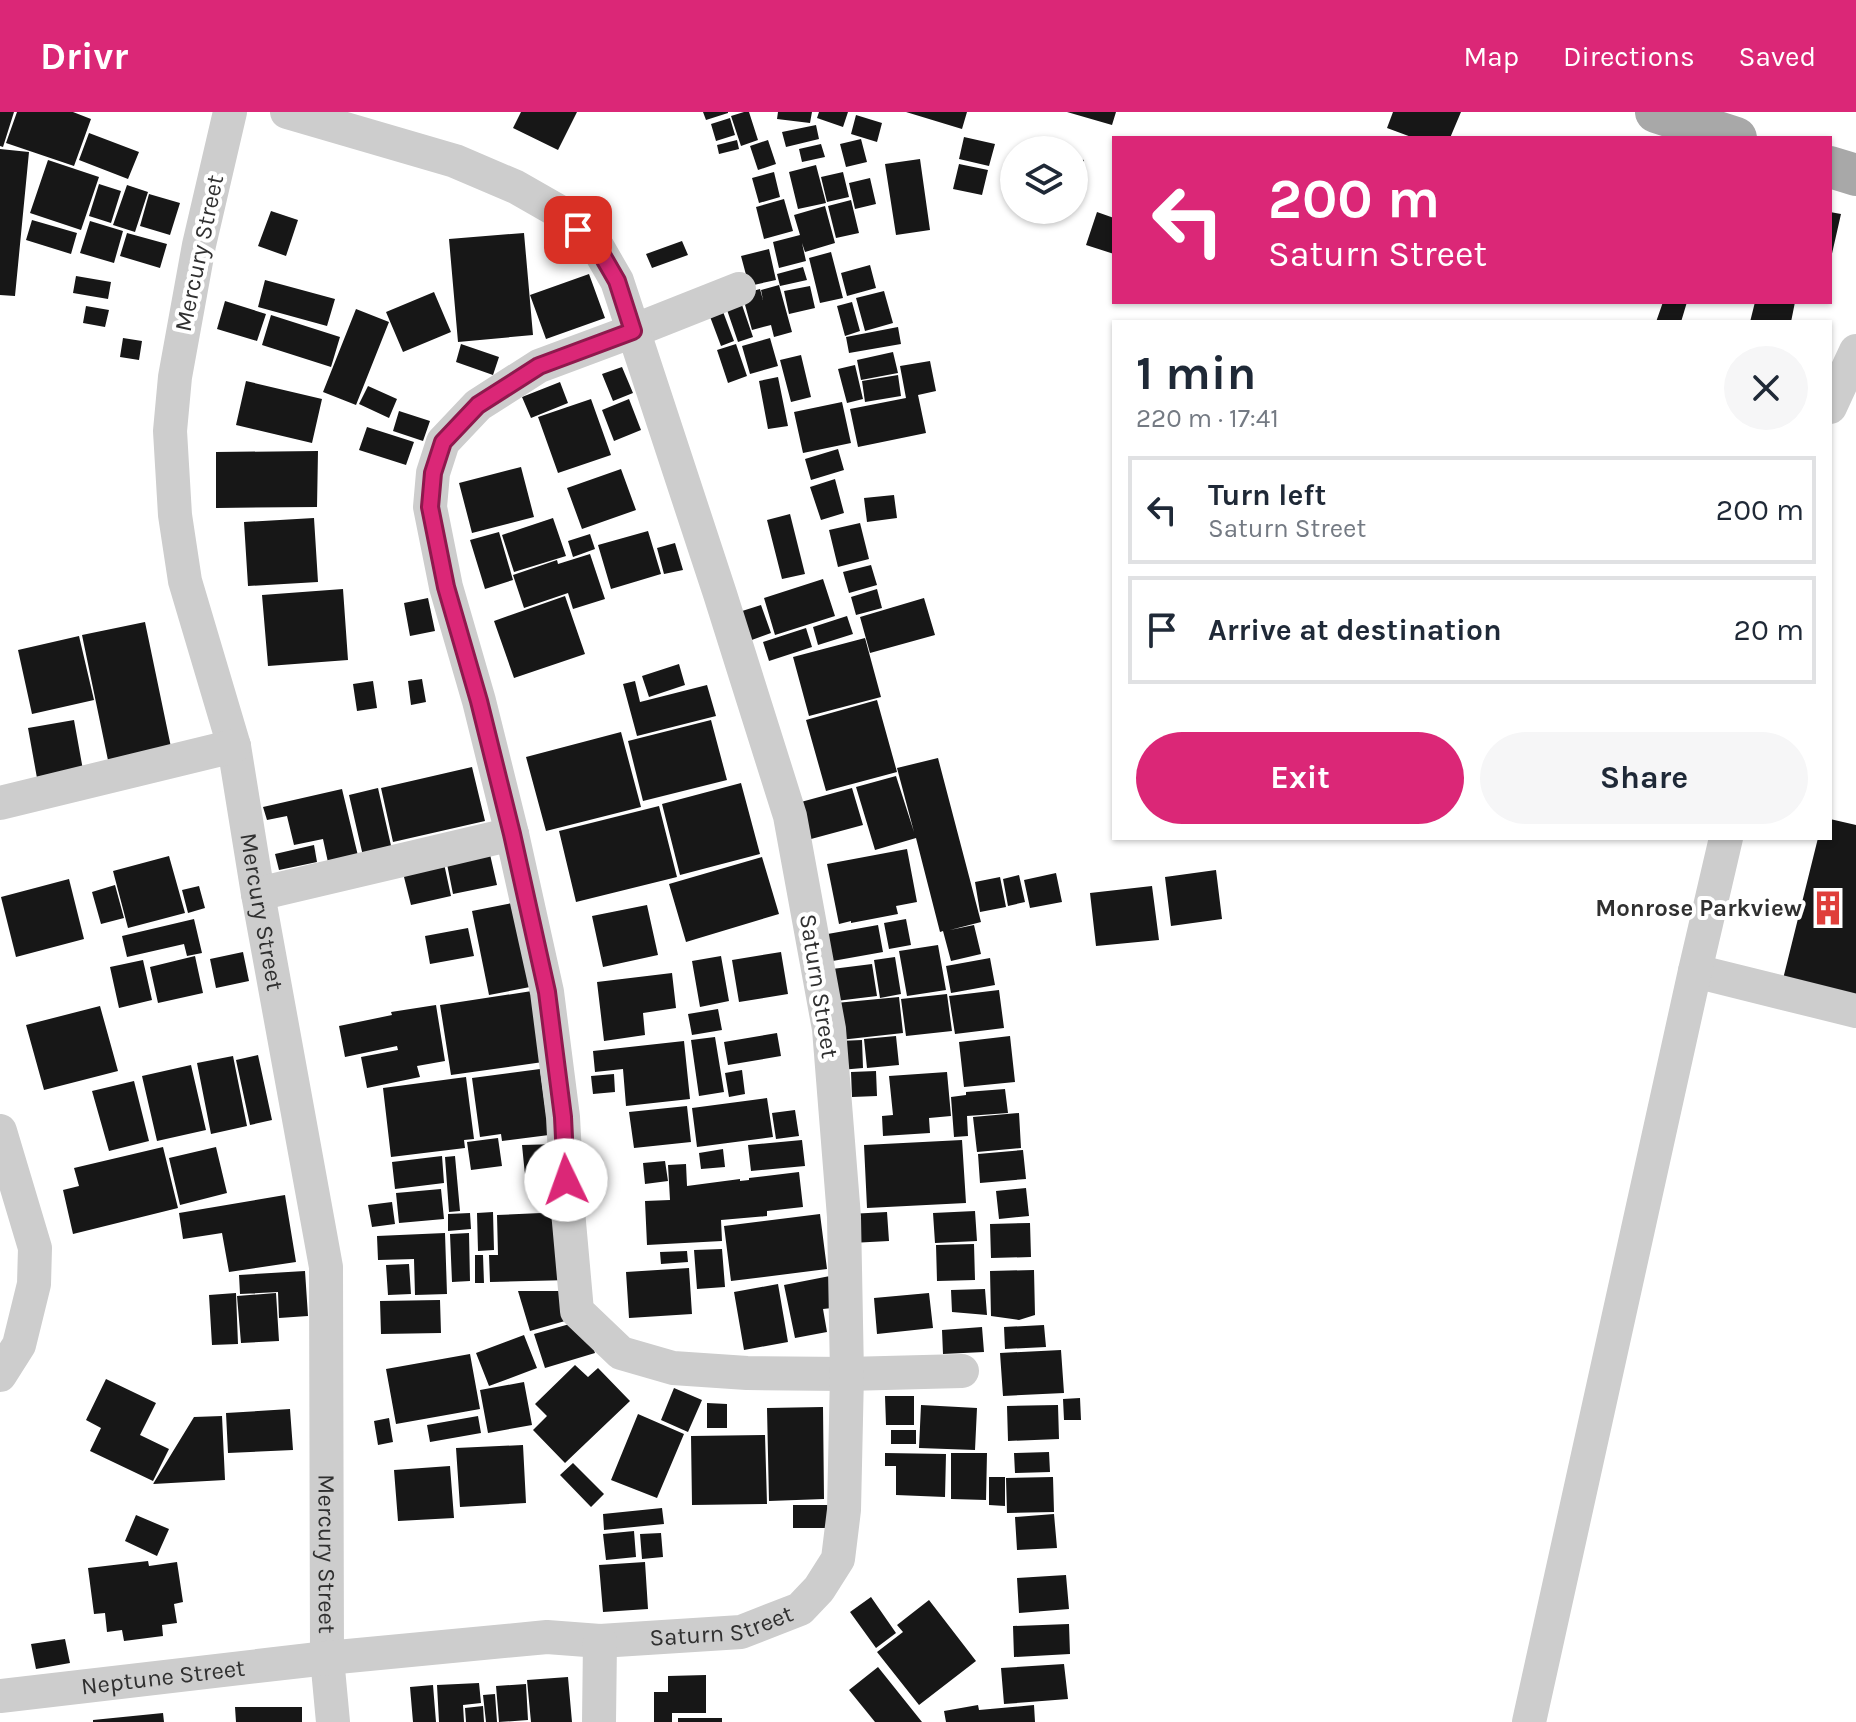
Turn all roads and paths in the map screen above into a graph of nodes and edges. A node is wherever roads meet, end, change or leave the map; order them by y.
1 (230, 112) edge
2 (287, 112) edge
3 (1656, 112) edge
4 (1715, 126) edge
5 (1832, 168) edge
6 (1856, 175) edge
7 (739, 289) dead end
8 (633, 331) junction
9 (1856, 351) edge
10 (1832, 403) edge
11 (234, 746) junction
12 (0, 803) edge
13 (512, 834) junction
14 (1726, 840) edge
15 (258, 894) junction
16 (1695, 971) junction
17 (1856, 1011) edge
18 (0, 1131) edge
19 (962, 1371) dead end
20 (847, 1374) junction
21 (0, 1375) edge
22 (600, 1641) junction
23 (327, 1658) junction
24 (0, 1696) edge
25 (333, 1722) edge
26 (599, 1722) edge
27 (1529, 1722) edge

1 - 11 street, Mercury Street
2 - 8 street, Saturn Street
3 - 4 main road
5 - 6 main road
7 - 8 street
8 - 13 street
8 - 20 street, Saturn Street
9 - 10 street
11 - 12 street
11 - 15 street, Mercury Street
13 - 15 street
13 - 20 street
14 - 16 street
15 - 23 street, Mercury Street
16 - 17 street
16 - 27 street
18 - 21 street
19 - 20 street
20 - 22 street, Saturn Street
22 - 23 street, Saturn Street
22 - 26 street
23 - 24 street, Neptune Street
23 - 25 street, Mercury Street

